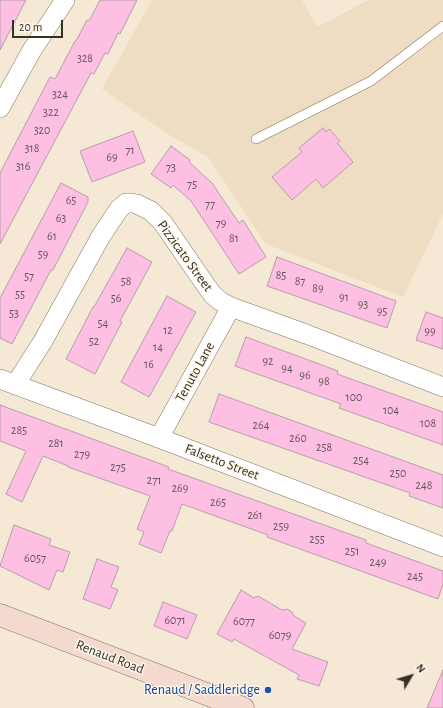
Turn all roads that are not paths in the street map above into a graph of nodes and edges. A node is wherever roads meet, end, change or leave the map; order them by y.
1 (65, 0) edge
2 (443, 26) edge
3 (0, 108) edge
4 (256, 139) dead end
5 (231, 307) junction
6 (8, 382) edge
7 (443, 387) edge
8 (159, 438) junction
9 (443, 547) edge
10 (0, 615) edge
11 (243, 708) edge

1 - 3 street
2 - 4 lane
5 - 6 street, Pizzicato Street
5 - 7 street, Pizzicato Street
5 - 8 street, Tenuto Lane
6 - 8 street, Falsetto Street
8 - 9 street, Falsetto Street
10 - 11 street, Renaud Road

